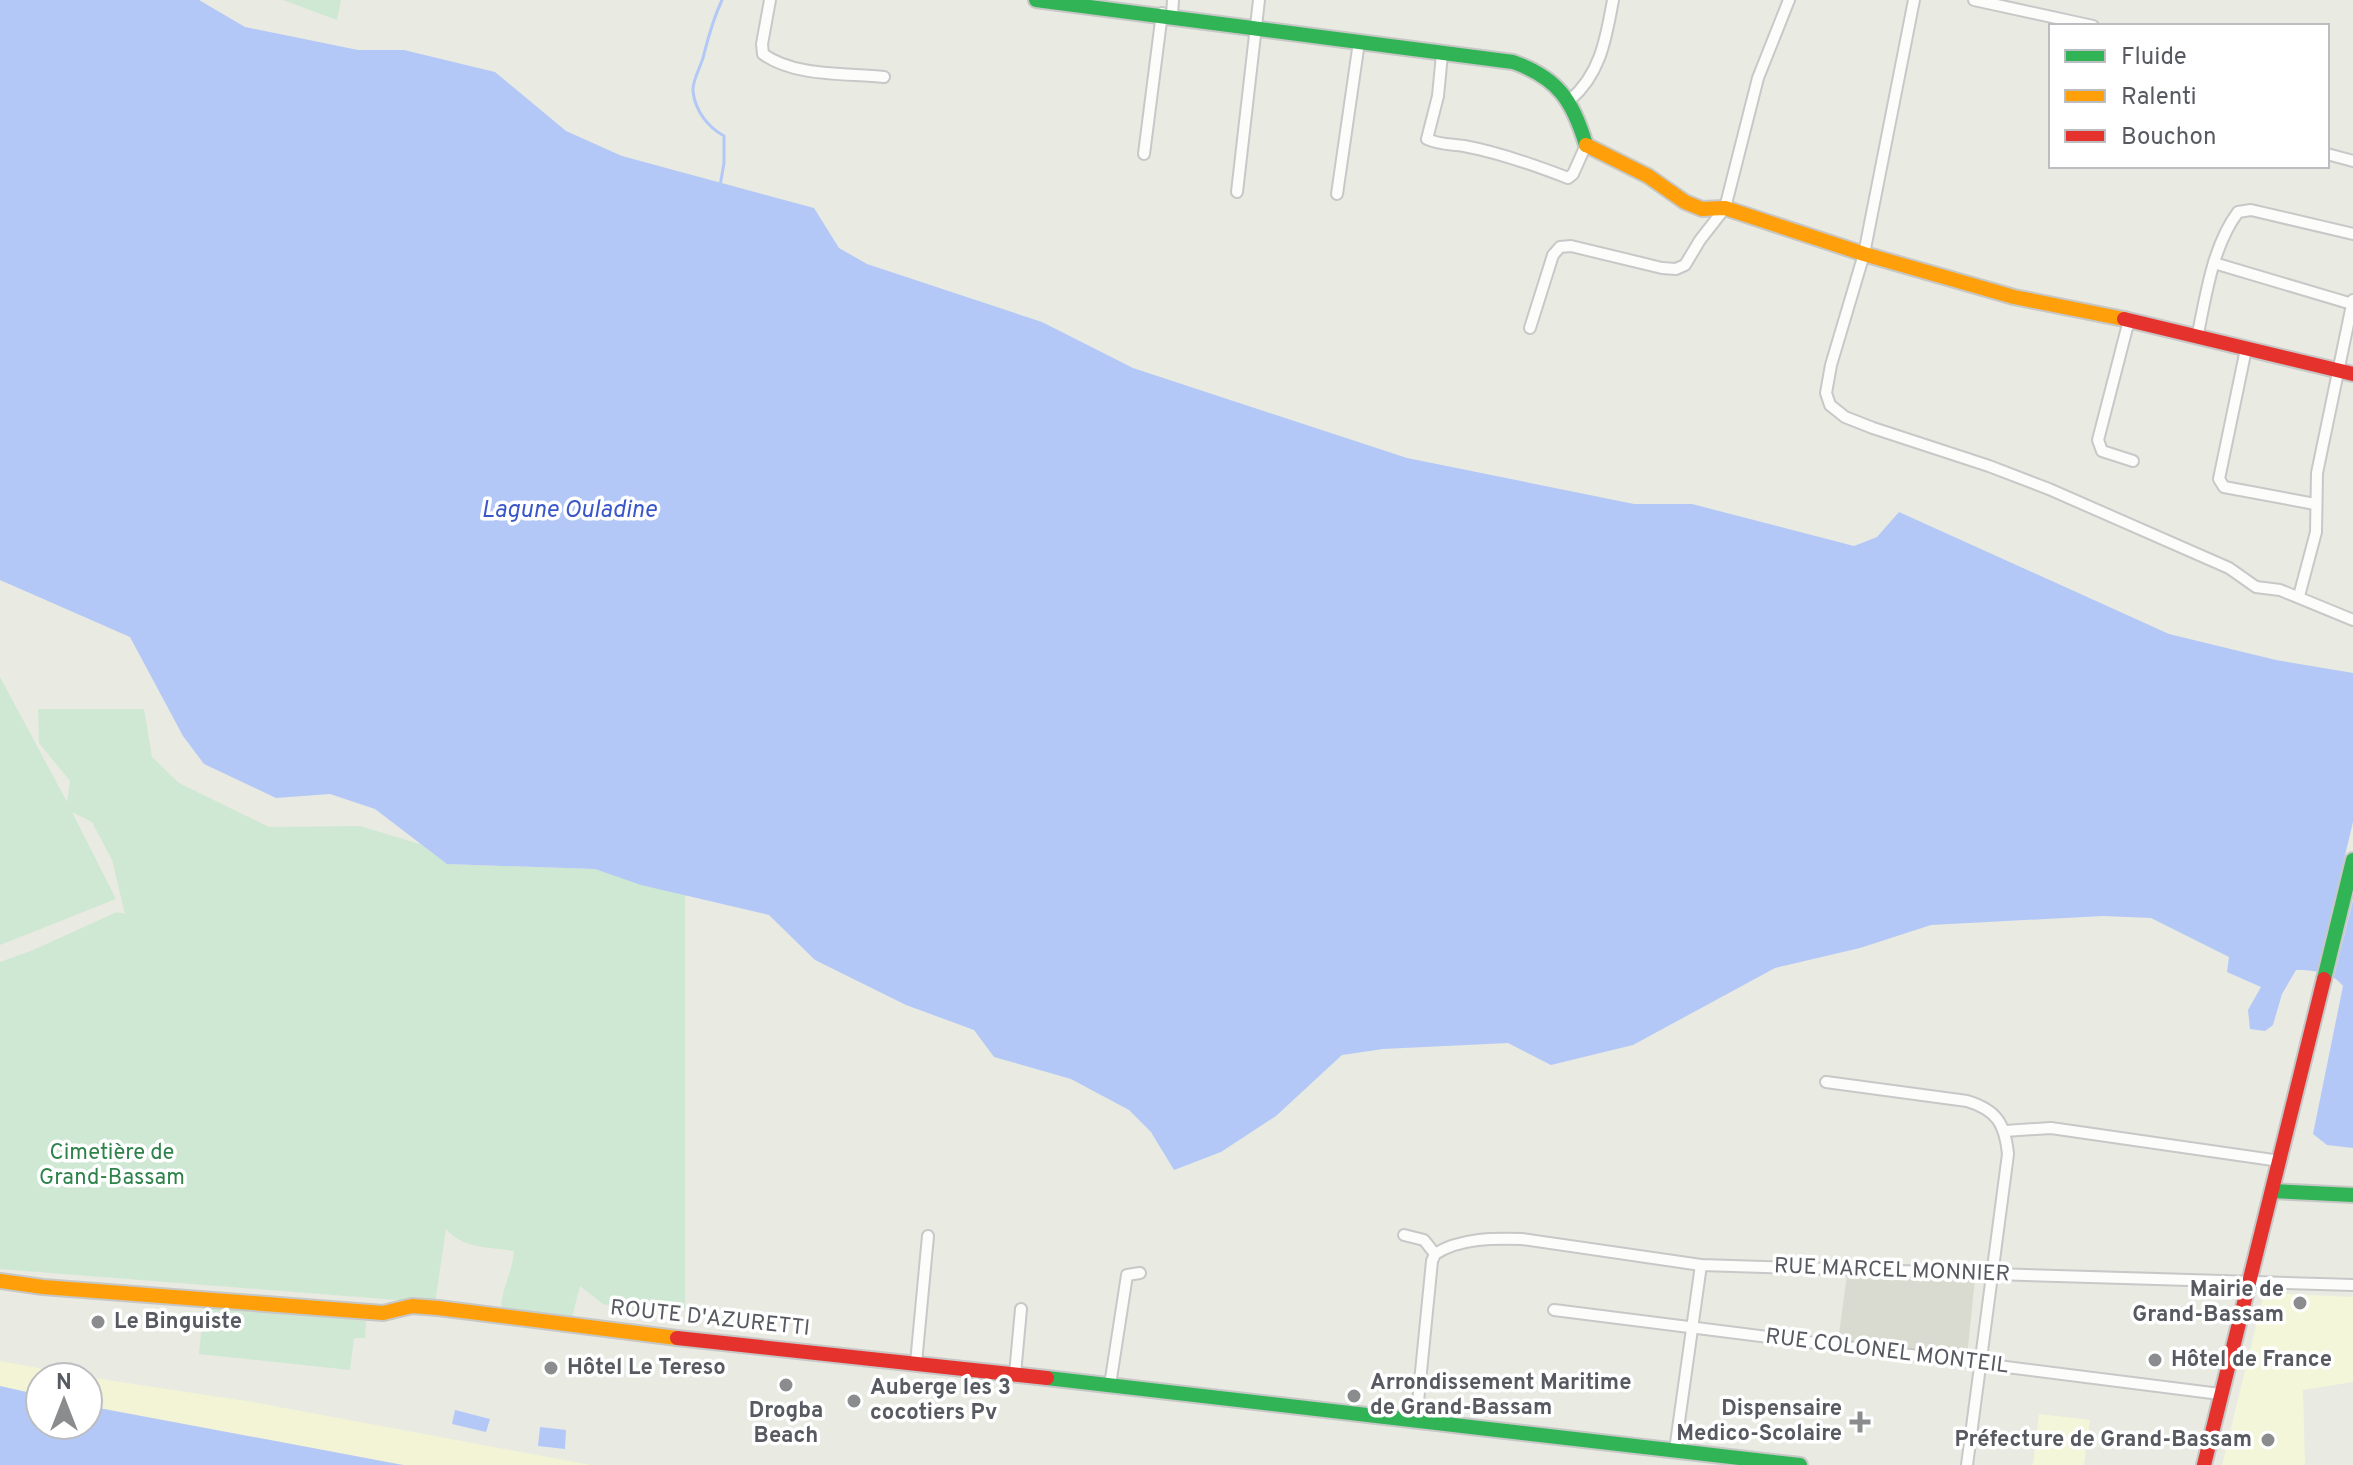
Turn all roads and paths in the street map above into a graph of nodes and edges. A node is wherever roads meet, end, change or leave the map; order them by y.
1 (770, 0) edge
2 (1036, 0) edge
3 (1259, 0) edge
4 (1613, 0) edge
5 (1789, 0) edge
6 (1914, 0) edge
7 (1974, 0) edge
8 (1169, 9) edge
9 (2084, 24) edge
10 (1256, 26) junction
11 (1359, 42) junction
12 (1442, 54) junction
13 (884, 77) dead end
14 (1570, 100) junction
15 (1586, 145) junction
16 (1144, 154) dead end
17 (2329, 155) edge
18 (2353, 161) edge
19 (1237, 192) dead end
20 (1337, 194) dead end
21 (1725, 208) junction
22 (2353, 234) edge
23 (1864, 254) junction
24 (2214, 263) junction
25 (2352, 302) edge
26 (2129, 320) junction
27 (1530, 328) dead end
28 (2197, 338) junction
29 (2246, 349) junction
30 (2337, 370) junction
31 (2353, 374) edge
32 (2133, 461) dead end
33 (2315, 504) junction
34 (2299, 596) junction
35 (2353, 620) edge
36 (2353, 860) edge
37 (1826, 1082) dead end
38 (2005, 1131) junction
39 (2280, 1161) junction
40 (2272, 1191) junction
41 (2353, 1195) edge
42 (1404, 1235) dead end
43 (928, 1236) dead end
44 (1435, 1254) junction
45 (1701, 1265) junction
46 (1140, 1273) dead end
47 (1991, 1274) junction
48 (0, 1281) edge
49 (2248, 1282) junction
50 (2353, 1285) edge
51 (1021, 1309) dead end
52 (1554, 1310) dead end
53 (1691, 1326) junction
54 (916, 1363) junction
55 (1980, 1365) junction
56 (1015, 1374) junction
57 (1110, 1385) junction
58 (2220, 1394) junction
59 (1416, 1422) junction
60 (1675, 1450) junction
61 (1800, 1465) edge
62 (1967, 1465) edge
63 (2204, 1465) edge

1 - 13 street
2 - 8 street
3 - 10 street
4 - 14 street
5 - 21 street
6 - 23 street
7 - 9 street
8 - 10 street
8 - 16 street
10 - 11 street
10 - 19 street
11 - 12 street
11 - 20 street
12 - 14 street
12 - 15 street
14 - 15 street
15 - 21 street
17 - 18 street
21 - 23 street
21 - 27 street
22 - 24 street
23 - 26 street
23 - 34 street
24 - 25 street
24 - 28 street
25 - 30 street
26 - 28 street
26 - 32 street
28 - 29 street
29 - 30 street
29 - 33 street
30 - 31 street
30 - 33 street
33 - 34 street
34 - 35 street
36 - 39 street
37 - 38 street
38 - 39 street
38 - 47 street
39 - 40 street
40 - 41 street
40 - 49 street
42 - 44 street
43 - 54 street
44 - 45 street, RUE MARCEL MONNIER
44 - 59 street
45 - 47 street, RUE MARCEL MONNIER
45 - 53 street
46 - 57 street
47 - 49 street, RUE MARCEL MONNIER
47 - 55 street
48 - 54 street, ROUTE D'AZURETTI
49 - 50 street, RUE MARCEL MONNIER
49 - 58 street
51 - 56 street
52 - 53 street, RUE COLONEL MONTEIL
53 - 55 street, RUE COLONEL MONTEIL
53 - 60 street
54 - 56 street, ROUTE D'AZURETTI
55 - 58 street, RUE COLONEL MONTEIL
55 - 62 street
56 - 57 street, ROUTE D'AZURETTI
57 - 59 street, ROUTE D'AZURETTI
58 - 63 street
59 - 60 street, ROUTE D'AZURETTI
60 - 61 street, ROUTE D'AZURETTI

